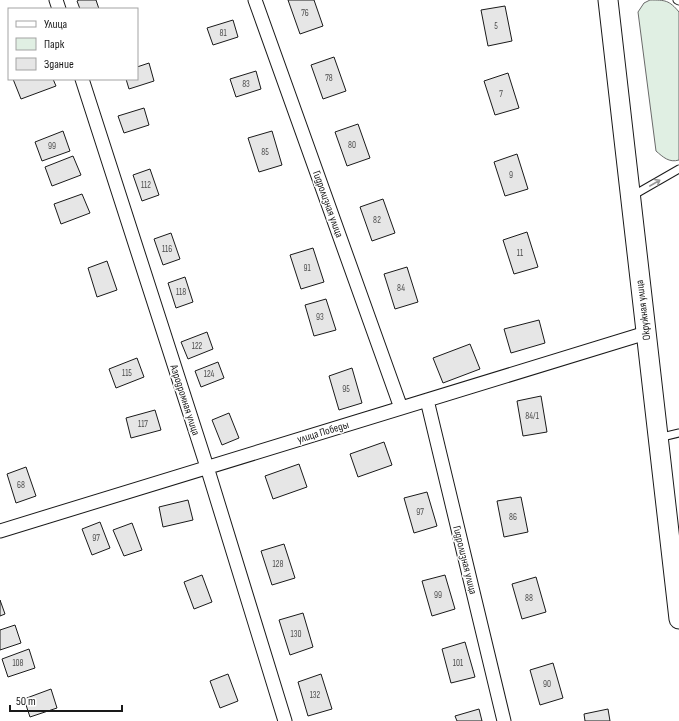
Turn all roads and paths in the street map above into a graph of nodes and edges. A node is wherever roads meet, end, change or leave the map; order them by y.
1 (255, 0) edge
2 (608, 0) edge
3 (82, 80) edge
4 (679, 169) edge
5 (631, 197) junction
6 (646, 333) junction
7 (427, 400) junction
8 (401, 408) junction
9 (679, 433) edge
10 (658, 438) junction
11 (207, 467) junction
12 (0, 531) edge
13 (679, 619) edge
14 (285, 721) edge
15 (504, 721) edge

1 - 8 street, Гидролизная улица
2 - 5 main road, Окружная улица
3 - 11 street, Аэродромная улица
5 -> 4 lane
5 - 6 main road, Окружная улица
6 - 7 street, улица Победы
6 - 10 main road, Окружная улица
7 - 8 street, улица Победы
7 - 15 street, Гидролизная улица
8 - 11 street, улица Победы
9 - 10 lane
10 - 13 main road, Окружная улица
11 - 12 street, улица Победы
11 - 14 street, Аэродромная улица

